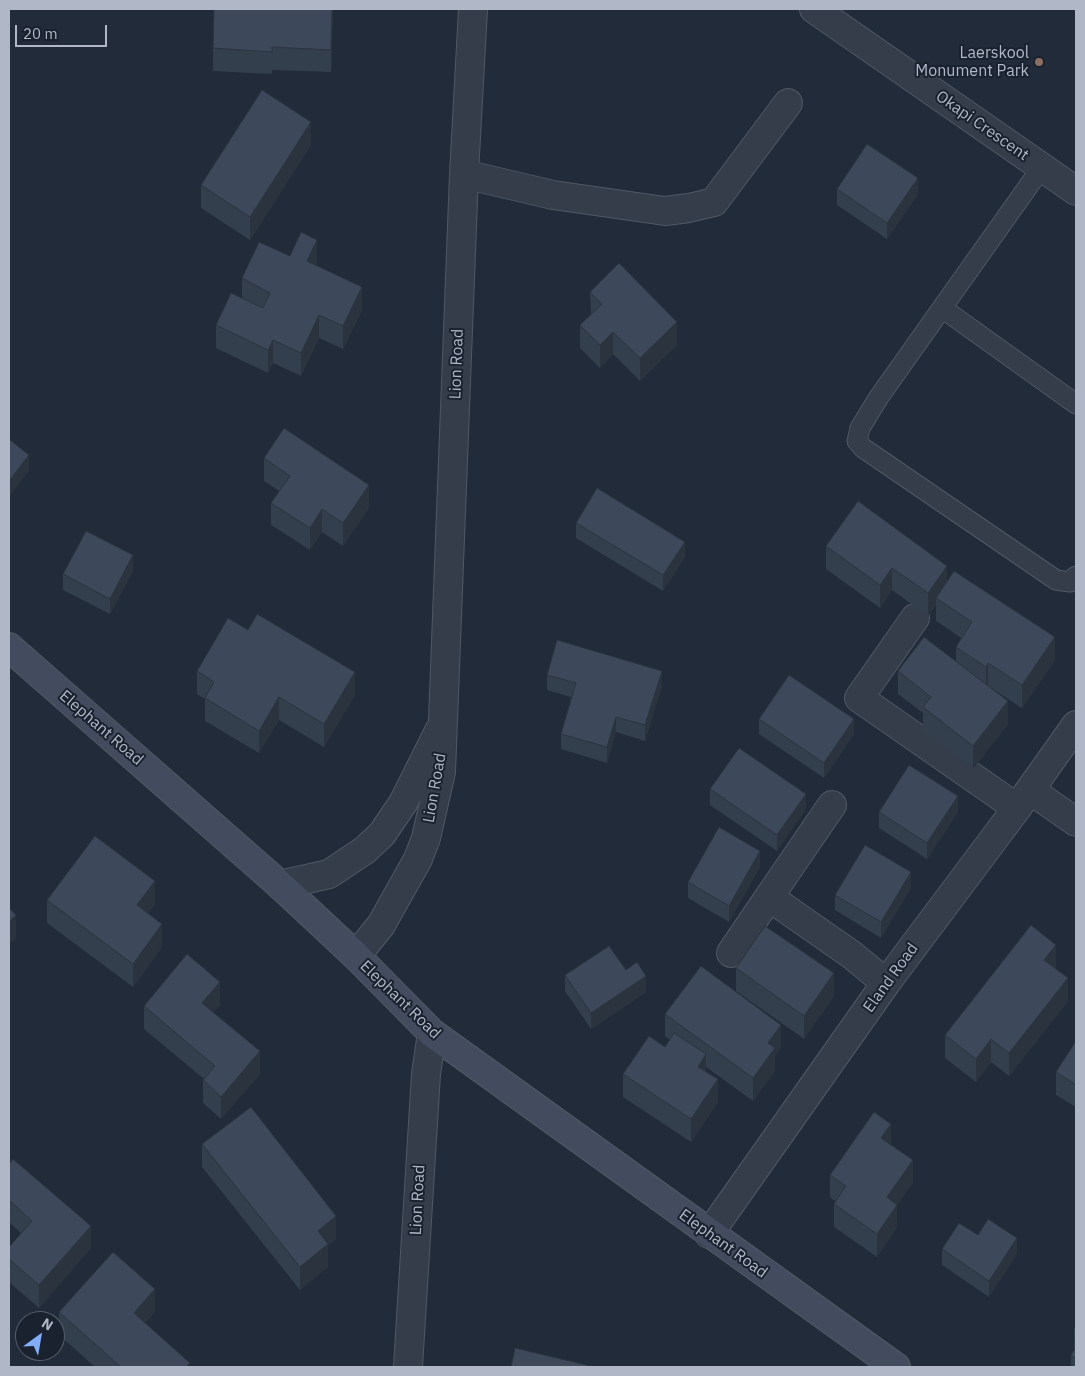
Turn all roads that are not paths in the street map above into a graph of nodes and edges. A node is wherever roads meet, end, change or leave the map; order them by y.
1 (473, 9) edge
2 (814, 9) edge
3 (788, 103) dead end
4 (1042, 167) junction
5 (464, 174) junction
6 (1076, 191) edge
7 (942, 308) junction
8 (1076, 404) edge
9 (1076, 576) edge
10 (915, 618) dead end
11 (9, 647) edge
12 (444, 720) junction
13 (1076, 725) edge
14 (1023, 799) junction
15 (832, 805) dead end
16 (1076, 822) edge
17 (280, 884) junction
18 (769, 897) junction
19 (731, 953) dead end
20 (356, 956) junction
21 (886, 983) junction
22 (432, 1033) junction
23 (709, 1234) junction
24 (408, 1367) edge
25 (896, 1367) edge

1 - 5 street, Lion Road
2 - 4 street, Okapi Crescent
3 - 5 street
4 - 6 street, Okapi Crescent
4 - 7 lane
5 - 12 street, Lion Road
7 - 8 lane
7 - 9 lane
10 - 14 street
11 - 17 street, Elephant Road
12 - 17 street, Lion Road
12 - 20 street, Lion Road
13 - 14 street, Eland Road
14 - 16 street
14 - 21 street, Eland Road
15 - 18 street
17 - 20 street, Elephant Road
18 - 19 street
18 - 21 street
20 - 22 street, Elephant Road
21 - 23 street, Eland Road
22 - 23 street, Elephant Road
22 - 24 street, Lion Road
23 - 25 street, Elephant Road

